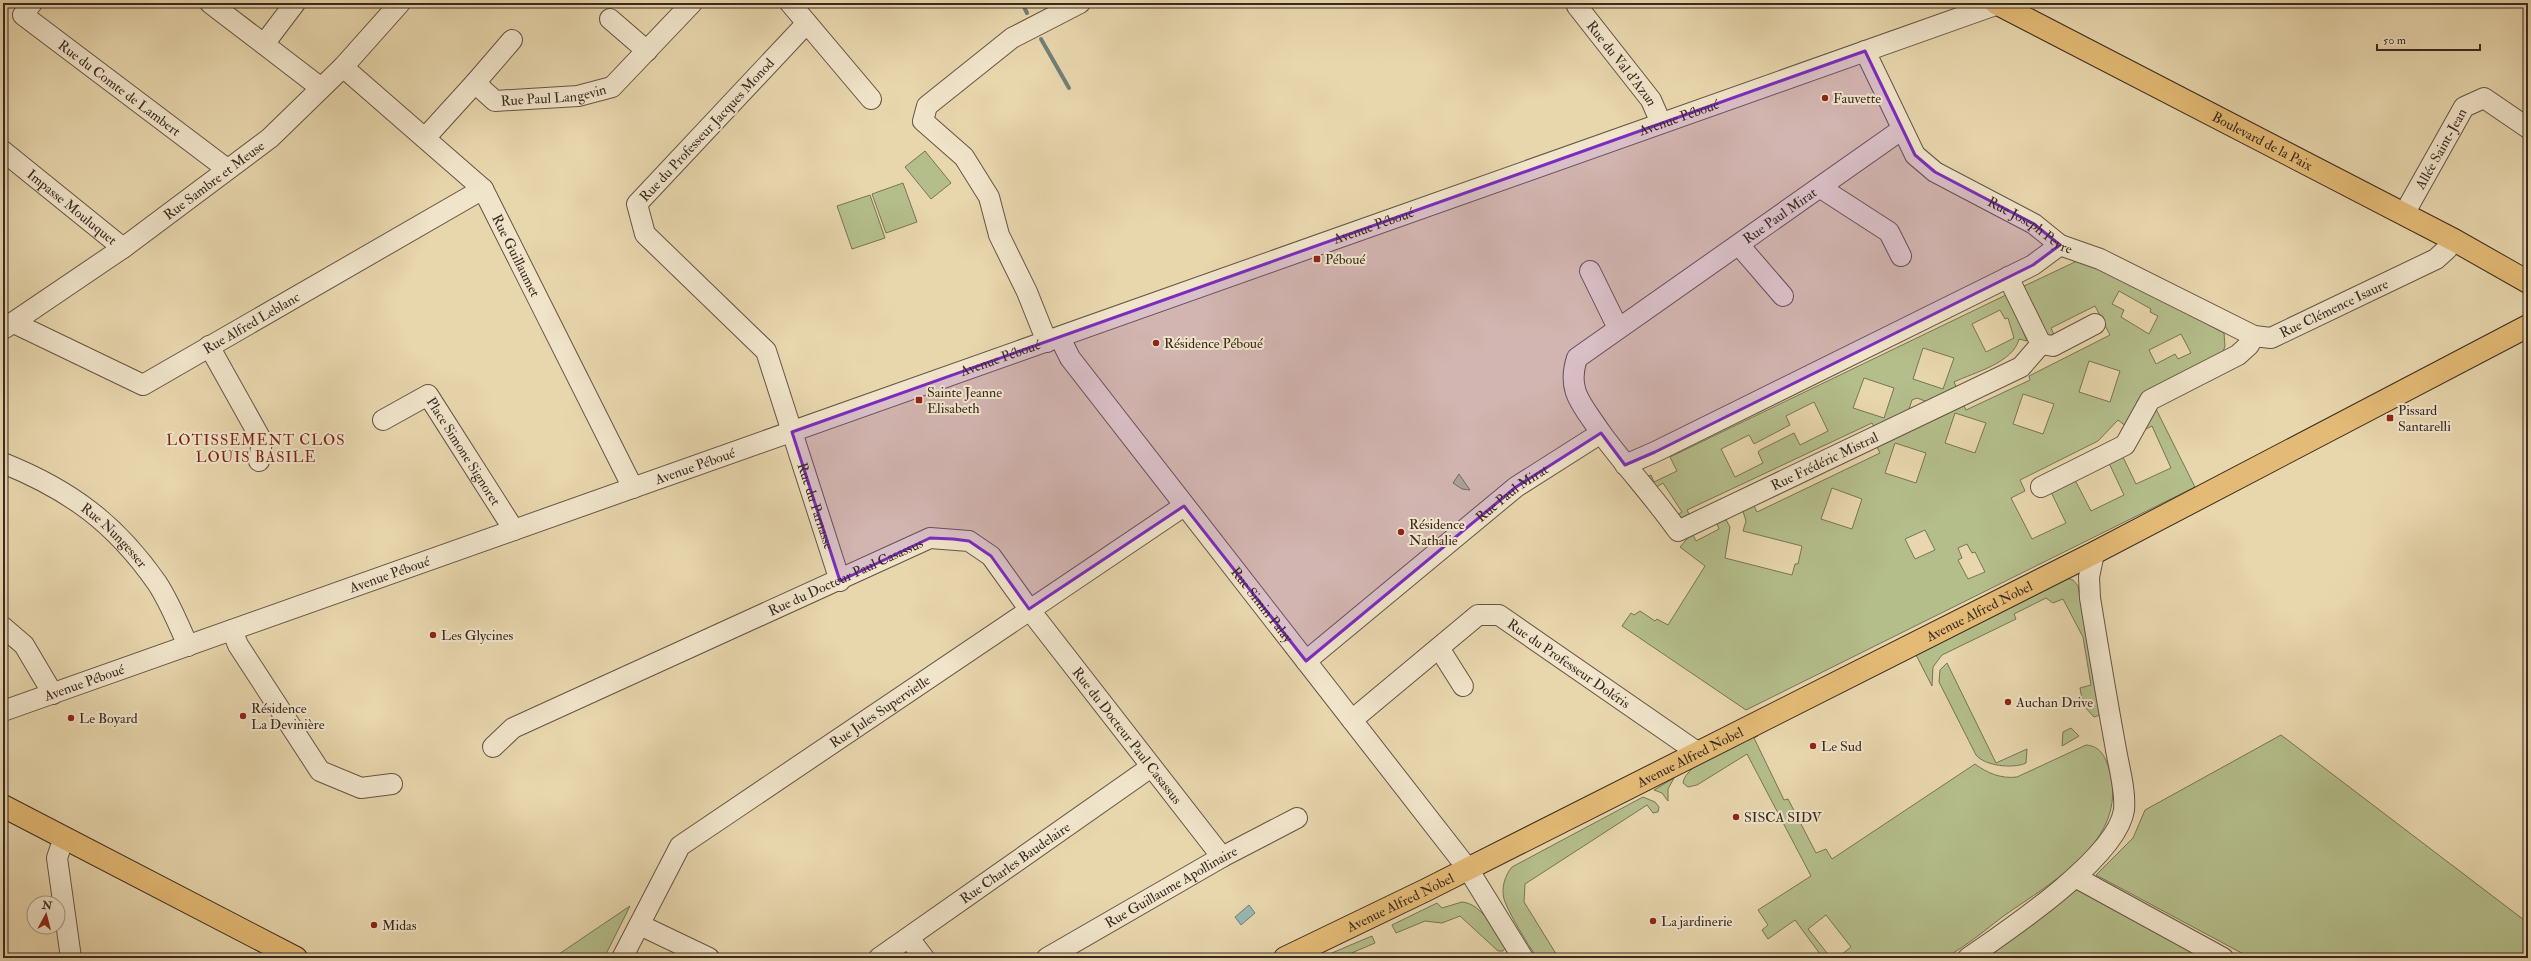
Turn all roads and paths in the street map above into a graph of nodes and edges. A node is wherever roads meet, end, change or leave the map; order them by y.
1 (32, 3) edge
2 (210, 3) edge
3 (295, 3) edge
4 (400, 3) edge
5 (692, 3) edge
6 (790, 3) edge
7 (1080, 3) edge
8 (1998, 3) edge
9 (1577, 6) dead end
10 (610, 19) dead end
11 (806, 24) junction
12 (512, 40) dead end
13 (264, 44) junction
14 (647, 51) junction
15 (1865, 51) junction
16 (343, 67) junction
17 (475, 83) junction
18 (321, 88) junction
19 (870, 99) dead end
20 (1661, 123) junction
21 (2528, 128) edge
22 (1901, 130) junction
23 (425, 138) junction
24 (3, 151) edge
25 (227, 170) junction
26 (1821, 188) junction
27 (483, 189) junction
28 (2404, 214) junction
29 (2454, 240) junction
30 (1739, 245) junction
31 (2060, 245) junction
32 (123, 248) junction
33 (1901, 256) dead end
34 (1590, 271) dead end
35 (2008, 277) junction
36 (2528, 282) edge
37 (1783, 296) dead end
38 (2095, 324) dead end
39 (8, 326) edge
40 (2528, 326) edge
41 (1618, 328) junction
42 (2254, 336) junction
43 (1053, 340) junction
44 (2041, 344) junction
45 (210, 346) junction
46 (383, 420) dead end
47 (792, 432) junction
48 (1601, 434) junction
49 (259, 461) dead end
50 (3, 463) edge
51 (1625, 465) junction
52 (2041, 487) dead end
53 (633, 488) junction
54 (1184, 506) junction
55 (514, 530) junction
56 (2094, 553) junction
57 (840, 581) junction
58 (1029, 610) junction
59 (3, 627) edge
60 (232, 630) junction
61 (188, 646) junction
62 (1439, 648) junction
63 (1306, 661) junction
64 (1463, 686) dead end
65 (53, 694) junction
66 (3, 711) edge
67 (1352, 720) junction
68 (492, 747) dead end
69 (1697, 752) junction
70 (1151, 767) junction
71 (392, 784) dead end
72 (3, 806) edge
73 (1297, 818) dead end
74 (64, 838) junction
75 (1222, 857) junction
76 (1468, 869) junction
77 (2077, 878) junction
78 (640, 925) junction
79 (909, 938) junction
80 (71, 958) edge
81 (296, 958) edge
82 (622, 958) edge
83 (710, 958) edge
84 (879, 958) edge
85 (924, 958) edge
86 (1047, 958) edge
87 (1285, 958) edge
88 (1523, 958) edge
89 (1968, 958) edge
90 (2224, 958) edge

1 - 25 street, Rue du Comte de Lambert
2 - 13 street
3 - 13 street
4 - 16 street, Rue Sambre et Meuse
5 - 14 street, Rue Paul Langevin
6 - 11 street
7 - 43 street, Rue Simin Palay
8 - 15 street, Avenue Péboué
8 - 28 main road, Boulevard de la Paix
9 - 20 street, Rue du Val d'Azun
10 - 14 street
11 - 19 street
11 - 47 street, Rue du Professeur Jacques Monod
12 - 17 street
13 - 18 street
14 - 17 street, Rue Paul Langevin
15 - 20 street, Avenue Péboué
15 - 22 street, Rue Joseph Peyre
16 - 18 street, Rue Sambre et Meuse
16 - 23 street, Rue Guillaumet
17 - 23 street
18 - 25 street, Rue Sambre et Meuse
20 - 43 street, Avenue Péboué
21 - 28 street, Allée Saint-Jean
22 - 26 street, Rue Paul Mirat
22 - 31 street, Rue Joseph Peyre
23 - 27 street, Rue Guillaumet
24 - 32 street, Impasse Mouluquet
25 - 32 street, Rue Sambre et Meuse
26 - 30 street, Rue Paul Mirat
26 - 33 street, Rue Paul Mirat
27 - 45 street, Rue Alfred Leblanc
27 - 53 street, Rue Guillaumet
28 - 29 main road, Boulevard de la Paix
29 - 36 main road, Boulevard de la Paix
29 - 42 street, Rue Clémence Isaure
30 - 37 street, Rue Paul Mirat
30 - 41 street, Rue Paul Mirat
31 - 35 street
31 - 42 street, Rue Joseph Peyre
32 - 39 street, Rue Sambre et Meuse
34 - 41 street
35 - 44 street
35 - 51 street
38 - 44 street
39 - 45 street, Rue Alfred Leblanc
40 - 56 main road, Avenue Alfred Nobel
41 - 48 street, Rue Paul Mirat
42 - 52 street
43 - 47 street, Avenue Péboué
43 - 54 street, Rue Simin Palay
44 - 51 street, Rue Frédéric Mistral
45 - 49 street
46 - 55 street, Place Simone Signoret
47 - 53 street, Avenue Péboué
47 - 57 street, Rue du Parnasse
48 - 51 street, Rue Frédéric Mistral
48 - 63 street, Rue Paul Mirat
50 - 61 street, Rue Nungesser
53 - 55 street, Avenue Péboué
54 - 58 street, Rue Jules Supervielle
54 - 63 street, Rue Simin Palay
55 - 60 street, Avenue Péboué
56 - 69 main road, Avenue Alfred Nobel
56 - 77 street
57 - 58 street, Rue du Docteur Paul Casassus
57 - 68 street, Rue du Docteur Paul Casassus
58 - 70 street, Rue du Docteur Paul Casassus
58 - 78 street, Rue Jules Supervielle
59 - 65 street
60 - 61 street, Avenue Péboué
60 - 71 street
61 - 65 street, Avenue Péboué
62 - 64 street
62 - 67 street, Rue du Professeur Doléris
62 - 69 street, Rue du Professeur Doléris
63 - 67 street, Rue Simin Palay
65 - 66 street, Avenue Péboué
67 - 76 street, Rue Simin Palay
69 - 76 main road, Avenue Alfred Nobel
70 - 75 street, Rue du Docteur Paul Casassus
70 - 79 street, Rue Charles Baudelaire
72 - 74 main road
73 - 75 street, Rue Guillaume Apollinaire
74 - 80 street
74 - 81 main road
75 - 86 street, Rue Guillaume Apollinaire
76 - 87 main road, Avenue Alfred Nobel
76 - 88 street, Rue Simin Palay
77 - 89 street
77 - 90 street
78 - 82 street, Rue Jules Supervielle
78 - 83 street
79 - 84 street, Rue Charles Baudelaire
79 - 85 street

